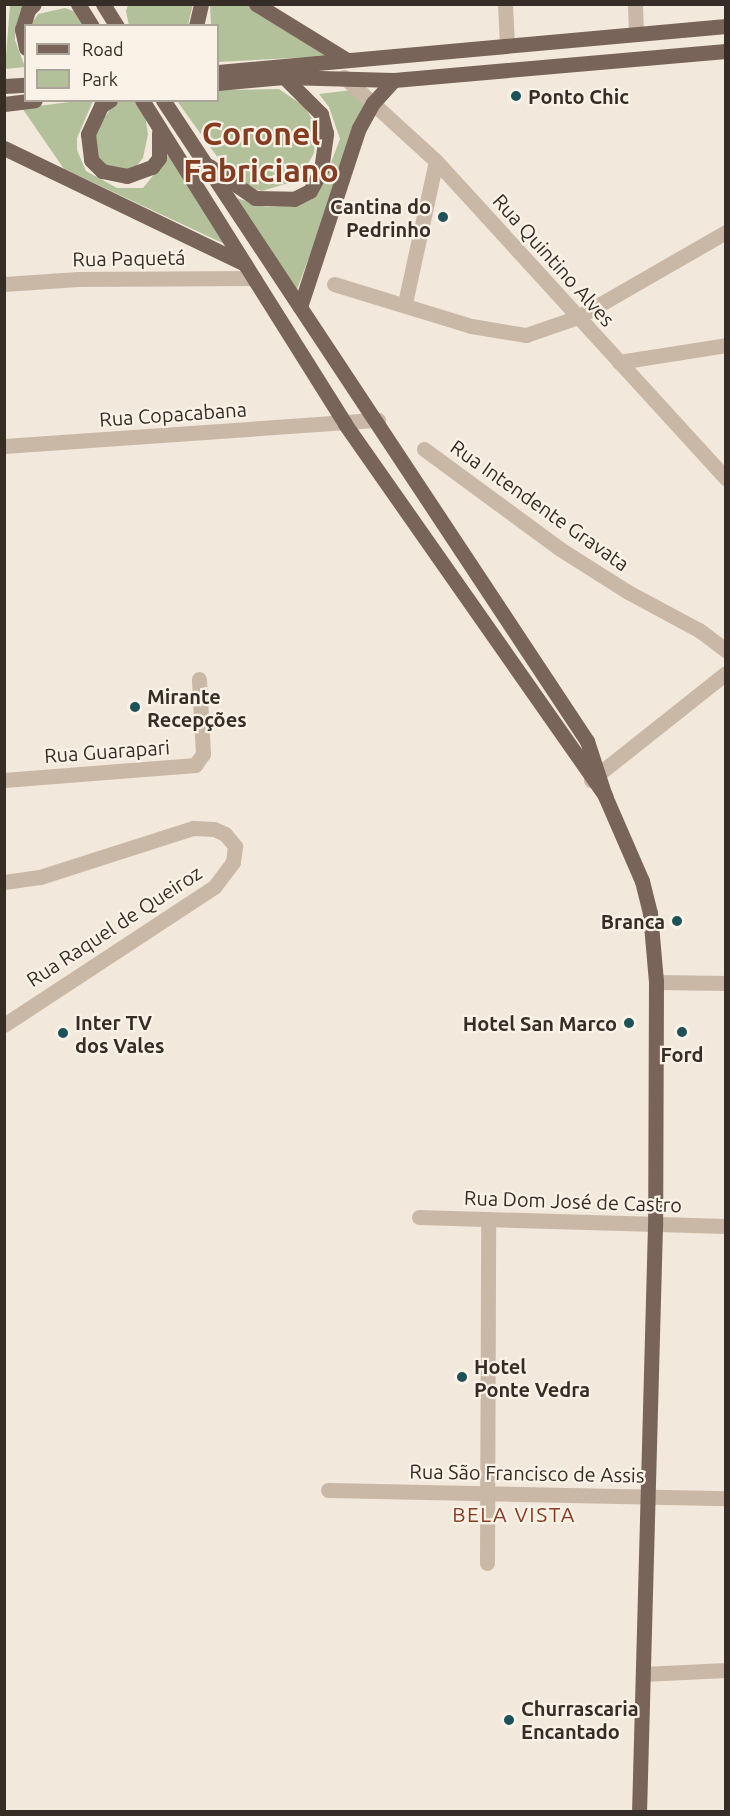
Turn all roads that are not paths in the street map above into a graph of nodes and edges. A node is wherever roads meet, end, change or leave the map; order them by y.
1 (34, 4) edge
2 (103, 4) edge
3 (117, 4) edge
4 (201, 4) edge
5 (256, 4) edge
6 (505, 4) edge
7 (635, 4) edge
8 (116, 24) edge
9 (121, 24) edge
10 (196, 24) edge
11 (726, 26) edge
12 (636, 33) junction
13 (24, 38) edge
14 (507, 45) junction
15 (726, 51) edge
16 (346, 60) junction
17 (219, 72) edge
18 (284, 77) junction
19 (344, 77) junction
20 (394, 80) junction
21 (219, 83) edge
22 (24, 85) edge
23 (4, 86) edge
24 (24, 101) edge
25 (107, 102) edge
26 (143, 102) edge
27 (164, 102) edge
28 (4, 104) edge
29 (373, 104) junction
30 (154, 120) junction
31 (4, 148) edge
32 (200, 159) junction
33 (436, 161) junction
34 (726, 232) edge
35 (244, 264) junction
36 (254, 278) junction
37 (4, 284) edge
38 (334, 284) dead end
39 (405, 303) junction
40 (300, 307) junction
41 (578, 317) junction
42 (726, 345) edge
43 (619, 362) junction
44 (378, 420) junction
45 (345, 424) junction
46 (4, 446) edge
47 (424, 449) dead end
48 (726, 479) edge
49 (726, 650) edge
50 (726, 673) edge
51 (199, 679) dead end
52 (595, 776) junction
53 (4, 780) edge
54 (4, 882) edge
55 (656, 982) junction
56 (726, 983) edge
57 (4, 1025) edge
58 (419, 1217) dead end
59 (488, 1219) junction
60 (655, 1226) junction
61 (726, 1226) edge
62 (328, 1490) dead end
63 (488, 1494) junction
64 (648, 1497) junction
65 (726, 1498) edge
66 (487, 1563) dead end
67 (726, 1670) edge
68 (643, 1674) junction
69 (639, 1812) edge

1 - 13 main road
2 - 8 main road
3 - 9 main road
4 - 10 main road
5 - 16 main road
6 - 14 street
7 - 12 street
11 - 12 main road
12 - 14 main road
14 - 16 main road
15 - 20 main road
16 - 17 main road
18 - 19 main road
18 - 21 main road
18 - 32 main road
19 - 20 main road
19 - 29 street, Rua Quintino Alves
20 - 29 main road
22 - 23 main road
24 - 28 main road
25 - 30 main road
26 - 30 main road
27 - 32 main road
29 - 33 street, Rua Quintino Alves
29 - 40 main road
30 - 35 main road
31 - 35 main road
32 - 40 main road
33 - 39 street
33 - 41 street, Rua Quintino Alves
34 - 41 street
35 - 36 main road
36 - 37 street, Rua Paquetá
36 - 45 main road
38 - 39 street
39 - 41 street
40 - 44 main road
41 - 43 street, Rua Quintino Alves
42 - 43 street
43 - 48 street, Rua Quintino Alves
44 - 45 street, Rua Copacabana
44 - 52 main road
45 - 46 street, Rua Copacabana
45 - 52 main road
47 - 49 street, Rua Intendente Gravata
50 - 52 street
51 - 53 street, Rua Guarapari
52 - 55 main road
54 - 57 street, Rua Raquel de Queiroz
55 - 56 street
55 - 60 main road
58 - 59 street, Rua Dom José de Castro
59 - 60 street, Rua Dom José de Castro
59 - 63 street
60 - 61 street, Rua Dom José de Castro
60 - 64 main road
62 - 63 street, Rua São Francisco de Assis
63 - 64 street, Rua São Francisco de Assis
63 - 66 street
64 - 65 street, Rua São Francisco de Assis
64 - 68 main road
67 - 68 street
68 - 69 main road

